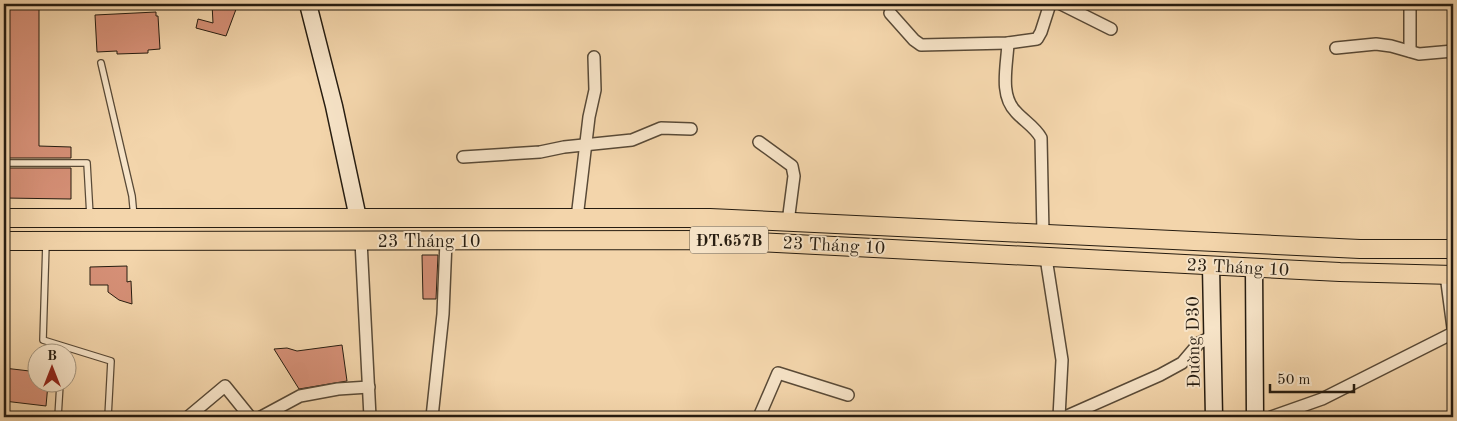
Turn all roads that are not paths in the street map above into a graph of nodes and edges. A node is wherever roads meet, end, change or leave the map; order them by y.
1 (308, 4) edge
2 (1050, 4) edge
3 (1061, 4) edge
4 (1410, 4) edge
5 (890, 13) dead end
6 (1111, 28) dead end
7 (1008, 43) junction
8 (1336, 48) dead end
9 (1410, 51) junction
10 (1453, 51) edge
11 (594, 57) dead end
12 (101, 64) dead end
13 (691, 129) dead end
14 (759, 142) dead end
15 (585, 144) junction
16 (463, 158) dead end
17 (4, 163) edge
18 (4, 218) edge
19 (358, 218) junction
20 (577, 218) junction
21 (90, 219) junction
22 (134, 219) junction
23 (788, 222) junction
24 (1043, 234) junction
25 (46, 240) junction
26 (134, 240) junction
27 (4, 241) edge
28 (361, 242) junction
29 (446, 242) junction
30 (1211, 242) junction
31 (1254, 244) junction
32 (1453, 249) edge
33 (1046, 258) junction
34 (1211, 266) junction
35 (1254, 268) junction
36 (1450, 274) edge
37 (1453, 328) edge
38 (1453, 333) edge
39 (1213, 336) junction
40 (50, 344) edge
41 (78, 354) edge
42 (369, 387) junction
43 (59, 394) edge
44 (848, 395) dead end
45 (58, 417) edge
46 (108, 417) edge
47 (188, 417) edge
48 (250, 417) edge
49 (261, 417) edge
50 (370, 417) edge
51 (432, 417) edge
52 (759, 417) edge
53 (1059, 417) edge
54 (1065, 417) edge
55 (1214, 417) edge
56 (1255, 417) edge
57 (1271, 417) edge

1 - 19 street
2 - 7 street
3 - 6 street
4 - 9 street
5 - 7 street
7 - 24 street
8 - 9 street
9 - 10 street
11 - 15 street
12 - 22 lane
13 - 15 street
14 - 23 street
15 - 16 street
15 - 20 street
17 - 21 lane
18 - 21 main road, 23 Tháng 10 / ĐT.657B
19 - 20 main road, 23 Tháng 10 / ĐT.657B
19 - 22 main road, 23 Tháng 10 / ĐT.657B
19 - 28 main road
20 - 23 main road, 23 Tháng 10 / ĐT.657B
21 - 22 main road, 23 Tháng 10 / ĐT.657B
22 - 26 main road
23 - 24 main road, 23 Tháng 10 / ĐT.657B
24 - 30 main road, 23 Tháng 10 / ĐT.657B
24 - 33 main road
25 - 26 main road, 23 Tháng 10 / ĐT.657B
25 - 27 main road, 23 Tháng 10 / ĐT.657B
25 - 40 lane
26 - 28 main road, 23 Tháng 10 / ĐT.657B
28 - 29 main road, 23 Tháng 10 / ĐT.657B
28 - 42 street
29 - 33 main road, 23 Tháng 10 / ĐT.657B
29 - 51 street
30 - 31 main road, 23 Tháng 10 / ĐT.657B
30 - 34 main road
31 - 32 main road, 23 Tháng 10 / ĐT.657B
31 - 35 main road
33 - 34 main road, 23 Tháng 10 / ĐT.657B
33 - 53 street
34 - 35 main road, 23 Tháng 10 / ĐT.657B
34 - 39 street, Đường D30
35 - 36 main road, 23 Tháng 10 / ĐT.657B
35 - 56 street
36 - 37 street
38 - 57 street
39 - 54 street
39 - 55 street, Đường D30
41 - 46 lane
42 - 49 street
42 - 50 street
43 - 45 lane
44 - 52 street
47 - 48 street

